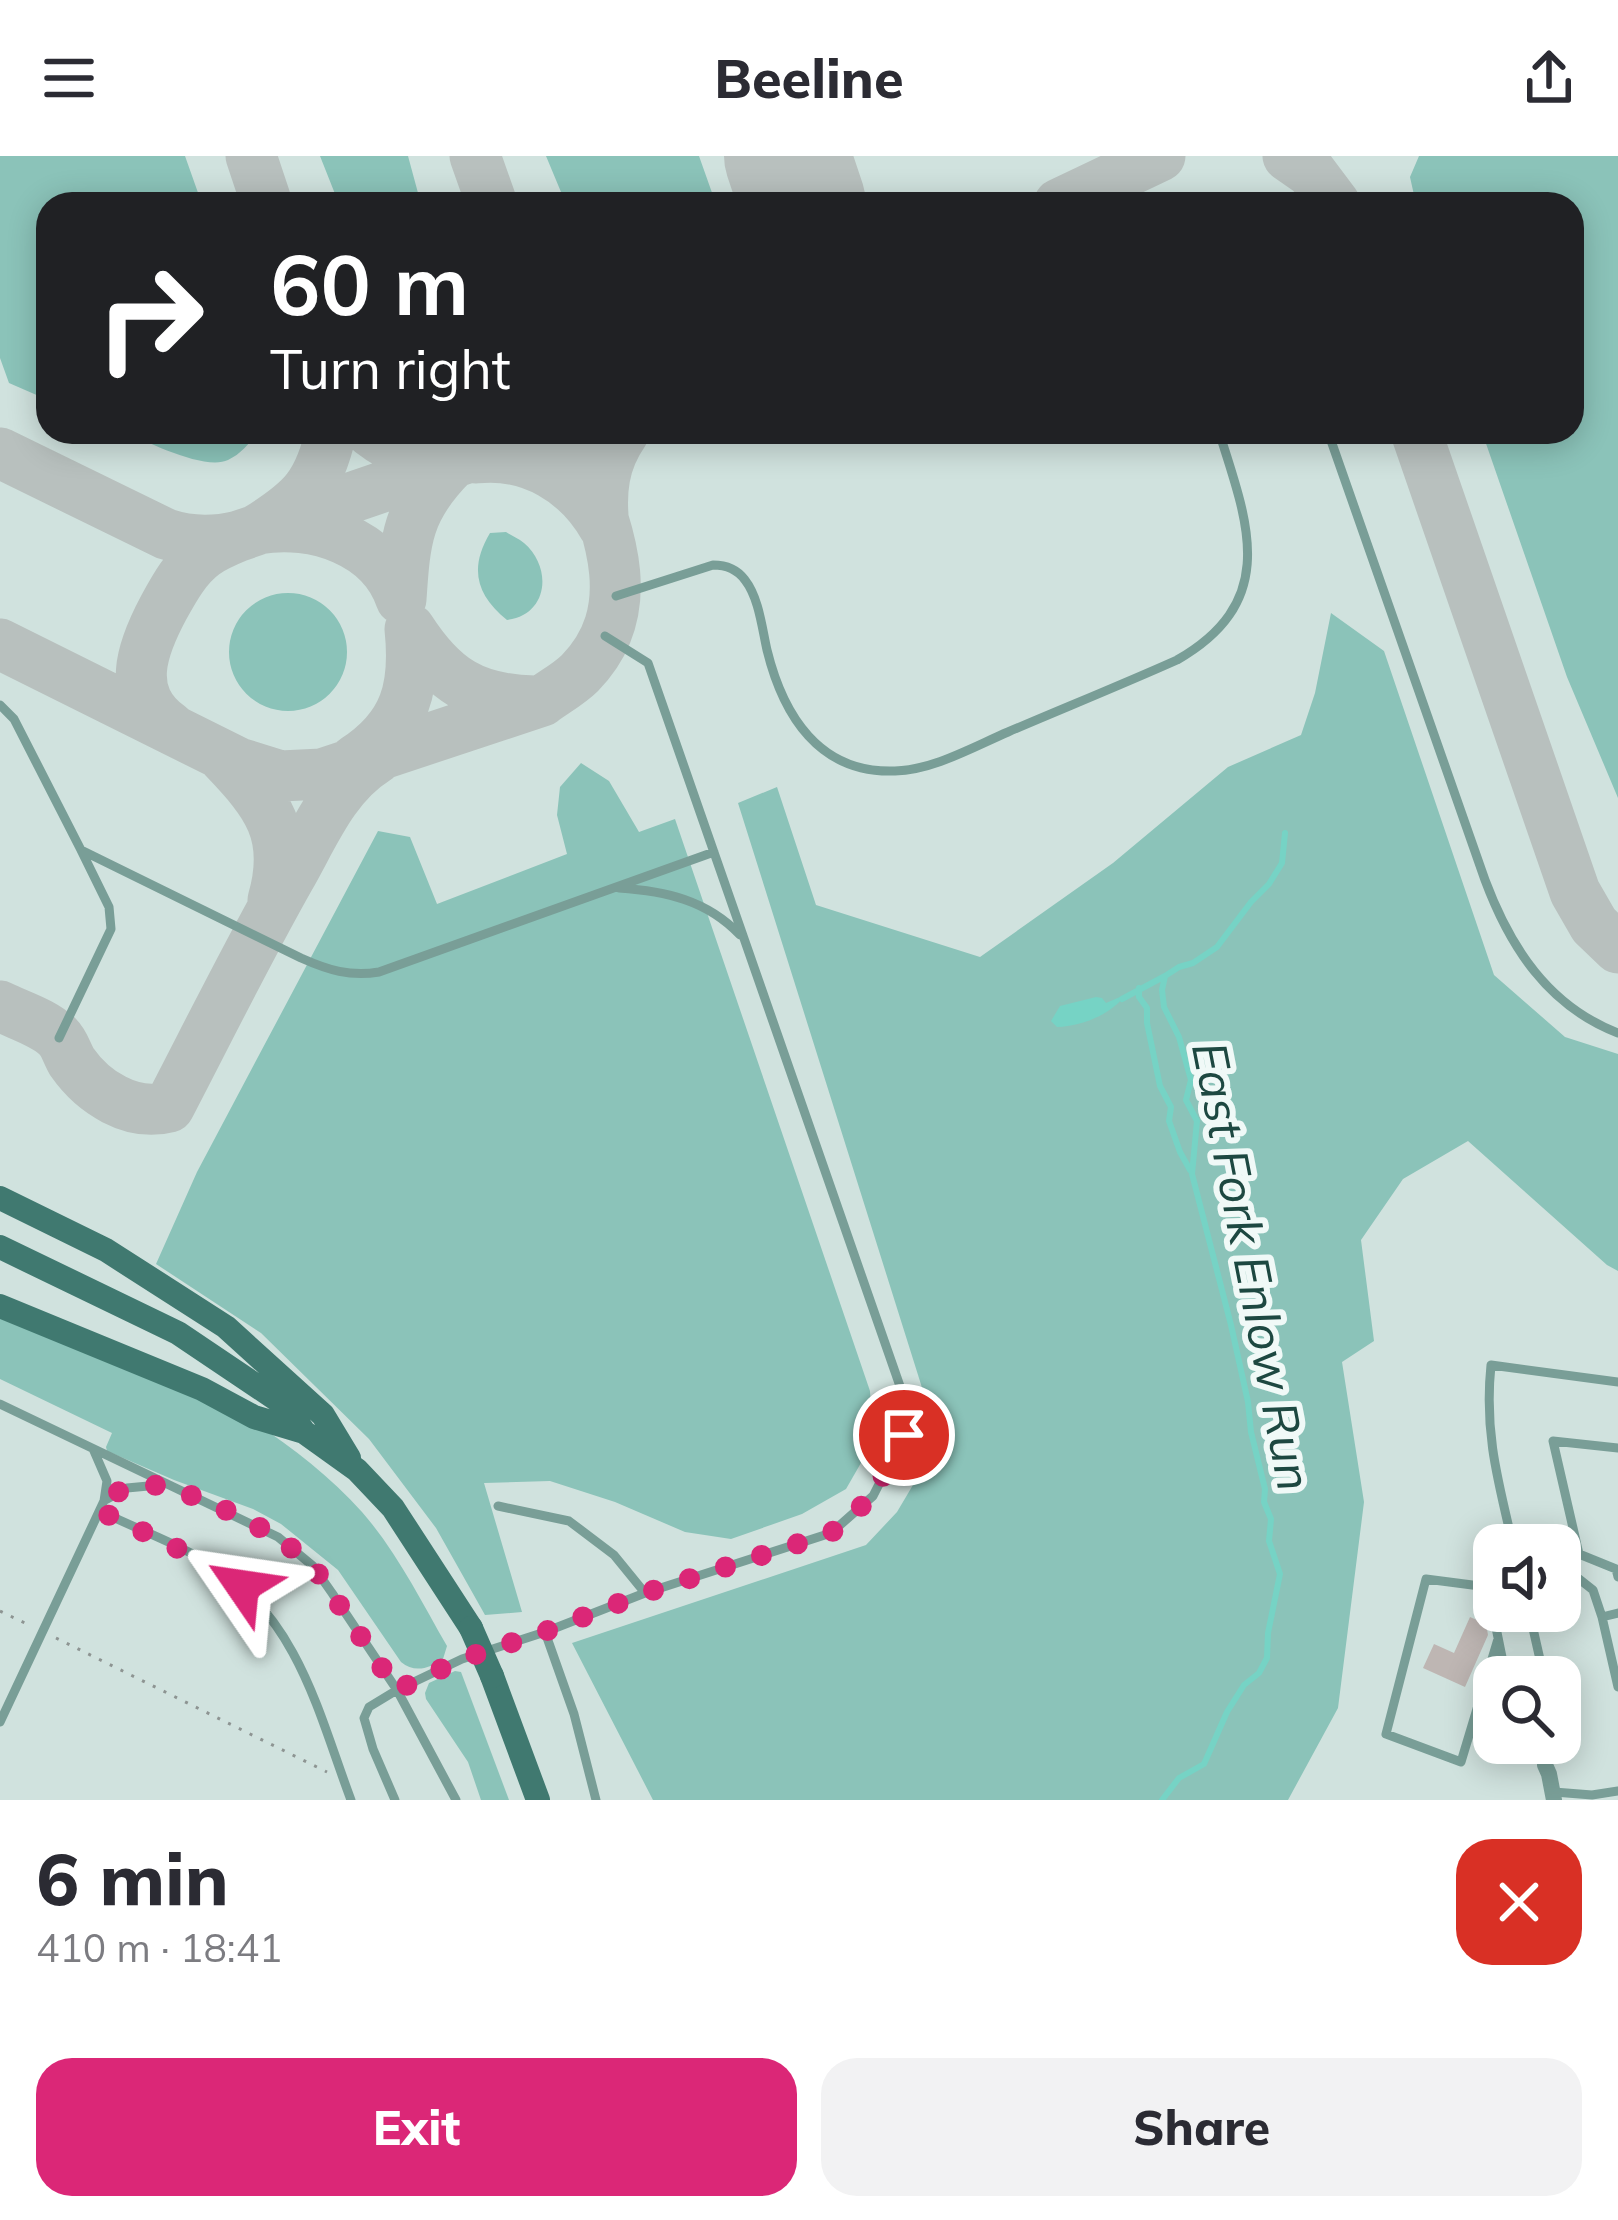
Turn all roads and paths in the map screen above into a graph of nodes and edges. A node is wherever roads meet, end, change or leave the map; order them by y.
1 (1223, 444) edge
2 (1332, 444) edge
3 (616, 596) dead end
4 (605, 636) dead end
5 (0, 705) edge
6 (81, 850) junction
7 (714, 852) junction
8 (614, 888) junction
9 (745, 940) junction
10 (1618, 1033) edge
11 (59, 1038) dead end
12 (0, 1198) edge
13 (0, 1247) edge
14 (0, 1306) edge
15 (1618, 1382) edge
16 (0, 1405) edge
17 (304, 1432) junction
18 (1618, 1448) edge
19 (94, 1450) junction
20 (357, 1470) junction
21 (164, 1485) junction
22 (102, 1506) junction
23 (498, 1506) dead end
24 (1508, 1524) edge
25 (1618, 1577) edge
26 (1581, 1580) edge
27 (645, 1593) junction
28 (0, 1612) edge
29 (1618, 1613) edge
30 (1602, 1617) junction
31 (43, 1632) junction
32 (544, 1632) junction
33 (1498, 1640) junction
34 (1501, 1656) edge
35 (1618, 1688) edge
36 (397, 1690) junction
37 (0, 1722) edge
38 (1545, 1765) edge
39 (343, 1780) junction
40 (1618, 1791) edge
41 (1554, 1796) edge
42 (351, 1800) edge
43 (395, 1800) edge
44 (457, 1800) edge
45 (538, 1800) edge
46 (596, 1800) edge

1 - 3 lane
2 - 10 lane
4 - 7 lane
5 - 6 lane
6 - 8 lane
6 - 11 lane
7 - 8 lane
7 - 9 lane
8 - 9 lane
9 - 27 lane
12 - 20 street
13 - 17 street
14 - 17 street
15 - 24 lane
16 - 19 lane
17 - 20 street
18 - 25 lane
19 - 21 lane
19 - 22 lane
20 - 45 street, bridge
21 - 22 lane
21 - 36 lane
22 - 31 lane
22 - 39 lane
23 - 27 lane
26 - 30 lane
27 - 32 lane
28 - 31 path
29 - 30 lane
30 - 35 lane
31 - 37 lane
31 - 39 path
32 - 36 lane
32 - 46 lane
33 - 33 lane
33 - 34 lane
36 - 43 lane
36 - 44 lane
38 - 41 street
39 - 42 lane
40 - 41 lane

